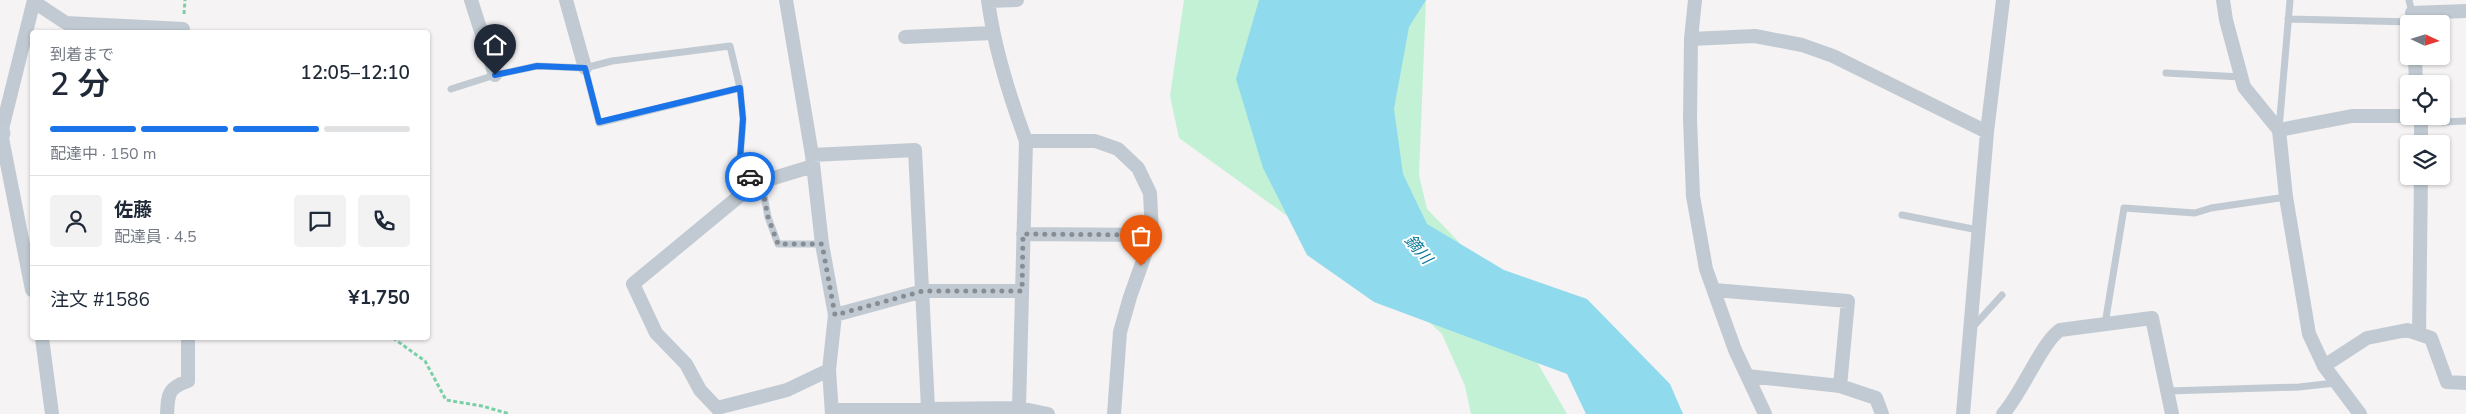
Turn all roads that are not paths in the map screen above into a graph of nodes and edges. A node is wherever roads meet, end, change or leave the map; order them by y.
1 (471, 0) edge
2 (566, 0) edge
3 (786, 0) edge
4 (1017, 0) edge
5 (1695, 0) edge
6 (2003, 0) edge
7 (2223, 0) edge
8 (2290, 0) edge
9 (34, 1) edge
10 (988, 1) edge
11 (2466, 10) edge
12 (2400, 15) edge
13 (2412, 15) edge
14 (2288, 19) junction
15 (183, 29) dead end
16 (992, 32) junction
17 (905, 38) dead end
18 (1691, 39) junction
19 (585, 68) junction
20 (2166, 73) dead end
21 (495, 75) junction
22 (2241, 77) junction
23 (740, 88) junction
24 (451, 89) dead end
25 (2400, 117) edge
26 (2466, 121) edge
27 (2450, 122) edge
28 (2279, 130) junction
29 (1987, 132) junction
30 (0, 133) edge
31 (1026, 141) junction
32 (812, 160) junction
33 (754, 184) junction
34 (2420, 185) edge
35 (2286, 197) junction
36 (1902, 215) dead end
37 (1978, 230) junction
38 (1023, 234) junction
39 (1152, 235) junction
40 (822, 244) junction
41 (30, 270) edge
42 (1714, 290) junction
43 (923, 291) junction
44 (1022, 291) junction
45 (2002, 295) dead end
46 (835, 315) junction
47 (2105, 325) junction
48 (1970, 330) junction
49 (2419, 334) junction
50 (42, 340) edge
51 (188, 340) edge
52 (2324, 366) junction
53 (829, 370) junction
54 (1747, 376) junction
55 (2335, 383) junction
56 (2466, 383) edge
57 (1840, 386) junction
58 (2168, 391) junction
59 (928, 408) junction
60 (1019, 408) junction
61 (832, 412) edge
62 (52, 414) edge
63 (167, 414) edge
64 (1048, 414) edge
65 (1114, 414) edge
66 (1765, 414) edge
67 (1882, 414) edge
68 (1963, 414) edge
69 (2003, 414) edge
70 (2172, 414) edge
71 (2360, 414) edge

1 - 21 street
2 - 19 street
3 - 32 street
4 - 10 street
5 - 18 street
6 - 29 street
7 - 22 street
8 - 14 lane
9 - 15 street
9 - 30 street
10 - 16 street
11 - 13 street
12 - 14 lane
14 - 28 lane
16 - 17 street
16 - 31 street
18 - 29 street
18 - 42 street
19 - 21 lane
19 - 23 lane
19 - 23 lane
20 - 22 lane
21 - 24 lane
22 - 28 street
23 - 33 lane
25 - 28 street
26 - 27 lane
28 - 35 street
29 - 37 street
30 - 41 street
31 - 38 street
31 - 39 street
32 - 33 street
32 - 40 street
32 - 43 street
33 - 40 lane
33 - 53 street
34 - 49 street
35 - 47 lane
35 - 52 street
36 - 37 lane
37 - 48 street
38 - 39 street
38 - 44 street
39 - 65 street
40 - 46 street
42 - 54 street
42 - 57 street
43 - 44 street
43 - 46 street
43 - 59 street
44 - 60 street
45 - 48 lane
46 - 53 street
47 - 58 street
47 - 69 street
48 - 68 street
49 - 52 street
49 - 56 street
50 - 62 street
51 - 63 street
52 - 55 street
53 - 61 street
54 - 57 street
54 - 66 street
55 - 58 lane
55 - 71 street
57 - 67 street
58 - 70 street
59 - 60 street
59 - 61 street
60 - 64 street

